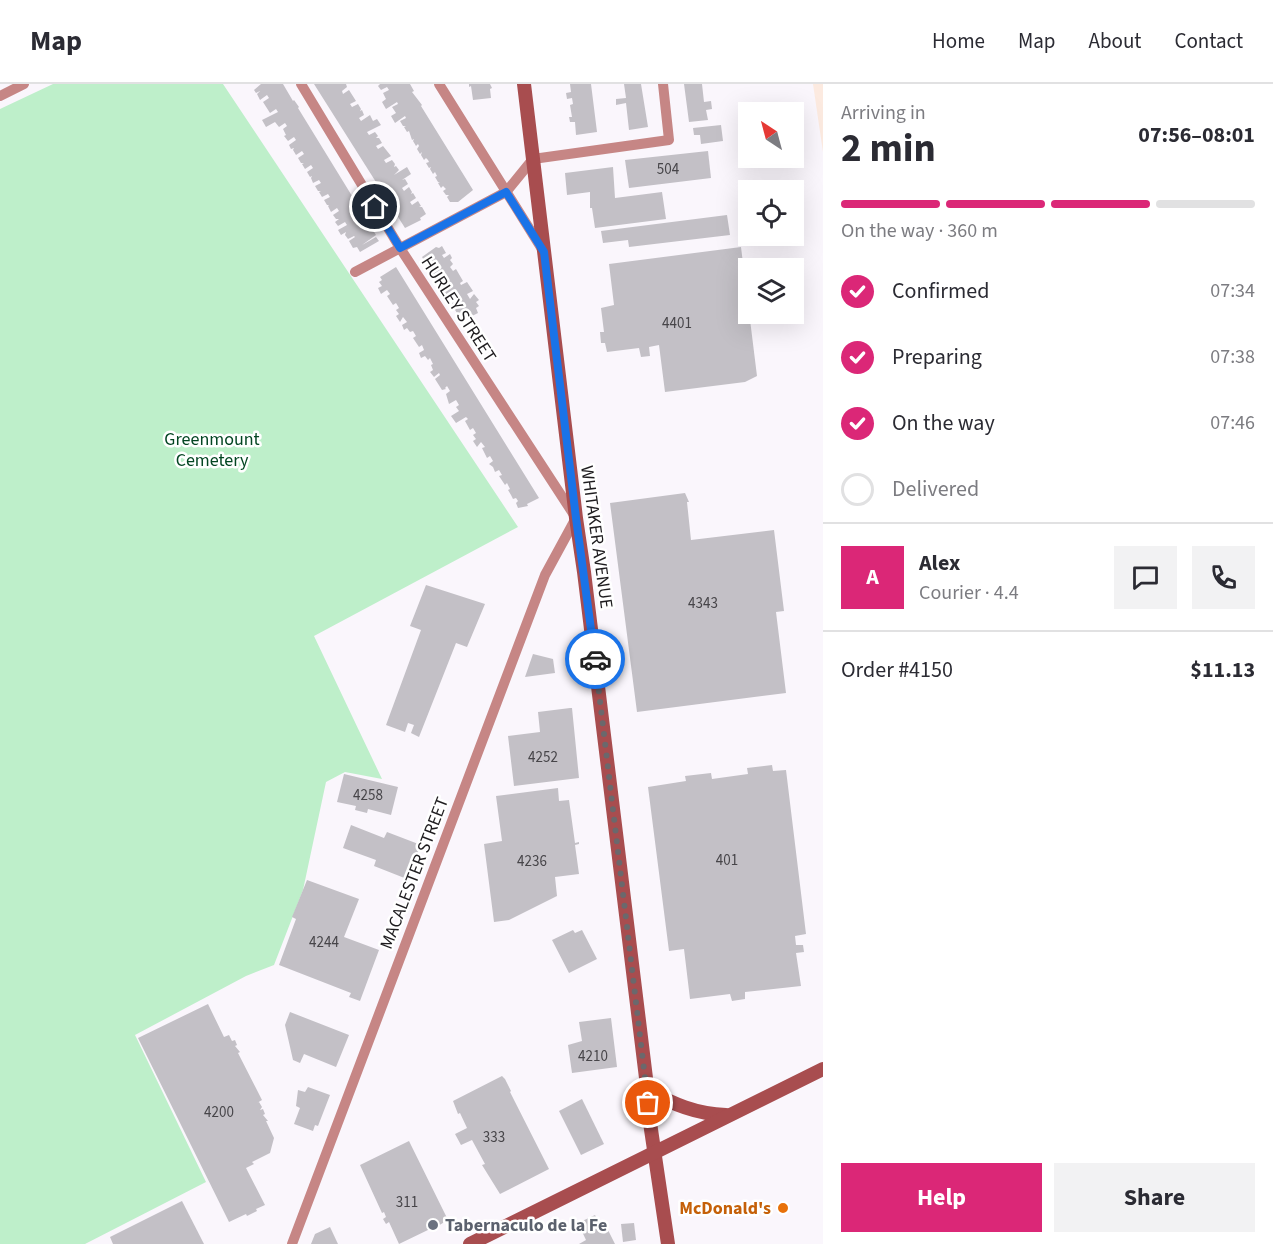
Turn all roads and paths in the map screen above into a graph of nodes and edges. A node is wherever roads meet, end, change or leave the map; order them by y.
1 (24, 84) edge
2 (301, 84) edge
3 (439, 84) edge
4 (524, 84) edge
5 (663, 84) edge
6 (0, 96) edge
7 (533, 159) junction
8 (506, 192) junction
9 (400, 248) junction
10 (544, 252) junction
11 (355, 272) dead end
12 (576, 518) junction
13 (823, 1069) edge
14 (647, 1090) junction
15 (728, 1115) junction
16 (655, 1151) junction
17 (292, 1244) edge
18 (471, 1244) edge
19 (668, 1244) edge

1 - 6 street
2 - 9 street, HURLEY STREET
3 - 8 street
4 - 7 main road, WHITAKER AVENUE
5 - 7 street
7 - 8 street
7 - 10 main road, WHITAKER AVENUE
8 - 9 street
8 - 10 street
9 - 11 street
9 - 12 street, HURLEY STREET
10 - 12 main road, WHITAKER AVENUE
12 - 14 main road, WHITAKER AVENUE
12 - 17 street, MACALESTER STREET
13 - 15 main road
14 - 15 main road
14 - 16 main road, WHITAKER AVENUE
15 - 16 main road
16 - 18 main road
16 - 19 main road, WHITAKER AVENUE

